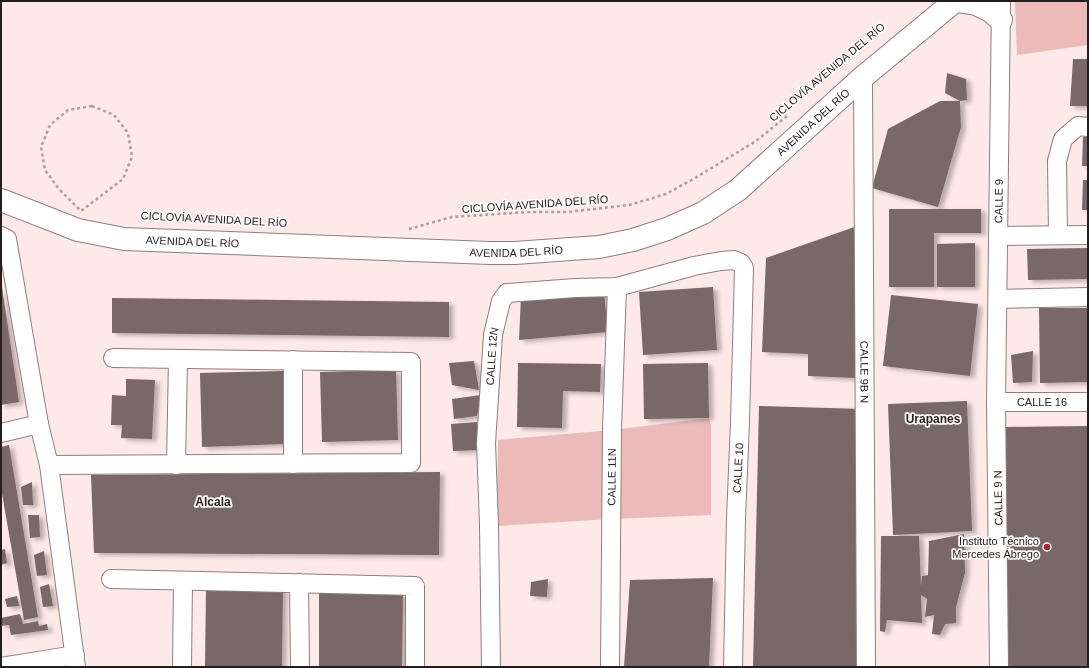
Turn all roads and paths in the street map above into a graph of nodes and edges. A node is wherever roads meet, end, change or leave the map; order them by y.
1 (956, 1) edge
2 (1001, 10) edge
3 (863, 77) junction
4 (790, 114) dead end
5 (1088, 127) edge
6 (1, 200) edge
7 (81, 211) junction
8 (88, 213) dead end
9 (407, 229) dead end
10 (1058, 235) junction
11 (1088, 235) edge
12 (1, 236) edge
13 (999, 236) junction
14 (744, 268) joint
15 (617, 287) junction
16 (1088, 297) edge
17 (998, 299) junction
18 (113, 358) dead end
19 (178, 359) junction
20 (293, 360) junction
21 (996, 402) junction
22 (1088, 402) edge
23 (39, 424) junction
24 (1, 432) edge
25 (176, 464) junction
26 (292, 464) junction
27 (49, 465) junction
28 (111, 579) dead end
29 (183, 581) junction
30 (299, 583) junction
31 (75, 661) edge
32 (1, 667) edge
33 (182, 667) edge
34 (300, 667) edge
35 (415, 667) edge
36 (491, 667) edge
37 (610, 667) edge
38 (733, 667) edge
39 (866, 667) edge
40 (999, 667) edge

1 - 2 main road
1 - 3 main road, AVENIDA DEL RÍO
2 - 13 street, CALLE 9
3 - 6 main road, AVENIDA DEL RÍO
3 - 39 street, CALLE 9B N
4 - 9 path, CICLOVÍA AVENIDA DEL RÍO
5 - 10 street
7 - 7 path
7 - 8 path
10 - 11 street
10 - 13 street
12 - 23 street
13 - 17 street, CALLE 9
14 - 15 street, CALLE 12N
14 - 38 street, CALLE 10
15 - 36 street, CALLE 12N
15 - 37 street, CALLE 11N
16 - 17 street
17 - 21 street, CALLE 9
18 - 19 street
19 - 20 street
19 - 25 street
20 - 26 street
20 - 26 street
21 - 22 street, CALLE 16
21 - 40 street, CALLE 9 N
23 - 24 street
23 - 27 street
25 - 26 street
25 - 27 street
27 - 31 street
28 - 29 street
29 - 30 street
29 - 33 street
30 - 34 street
30 - 35 street
31 - 32 street

